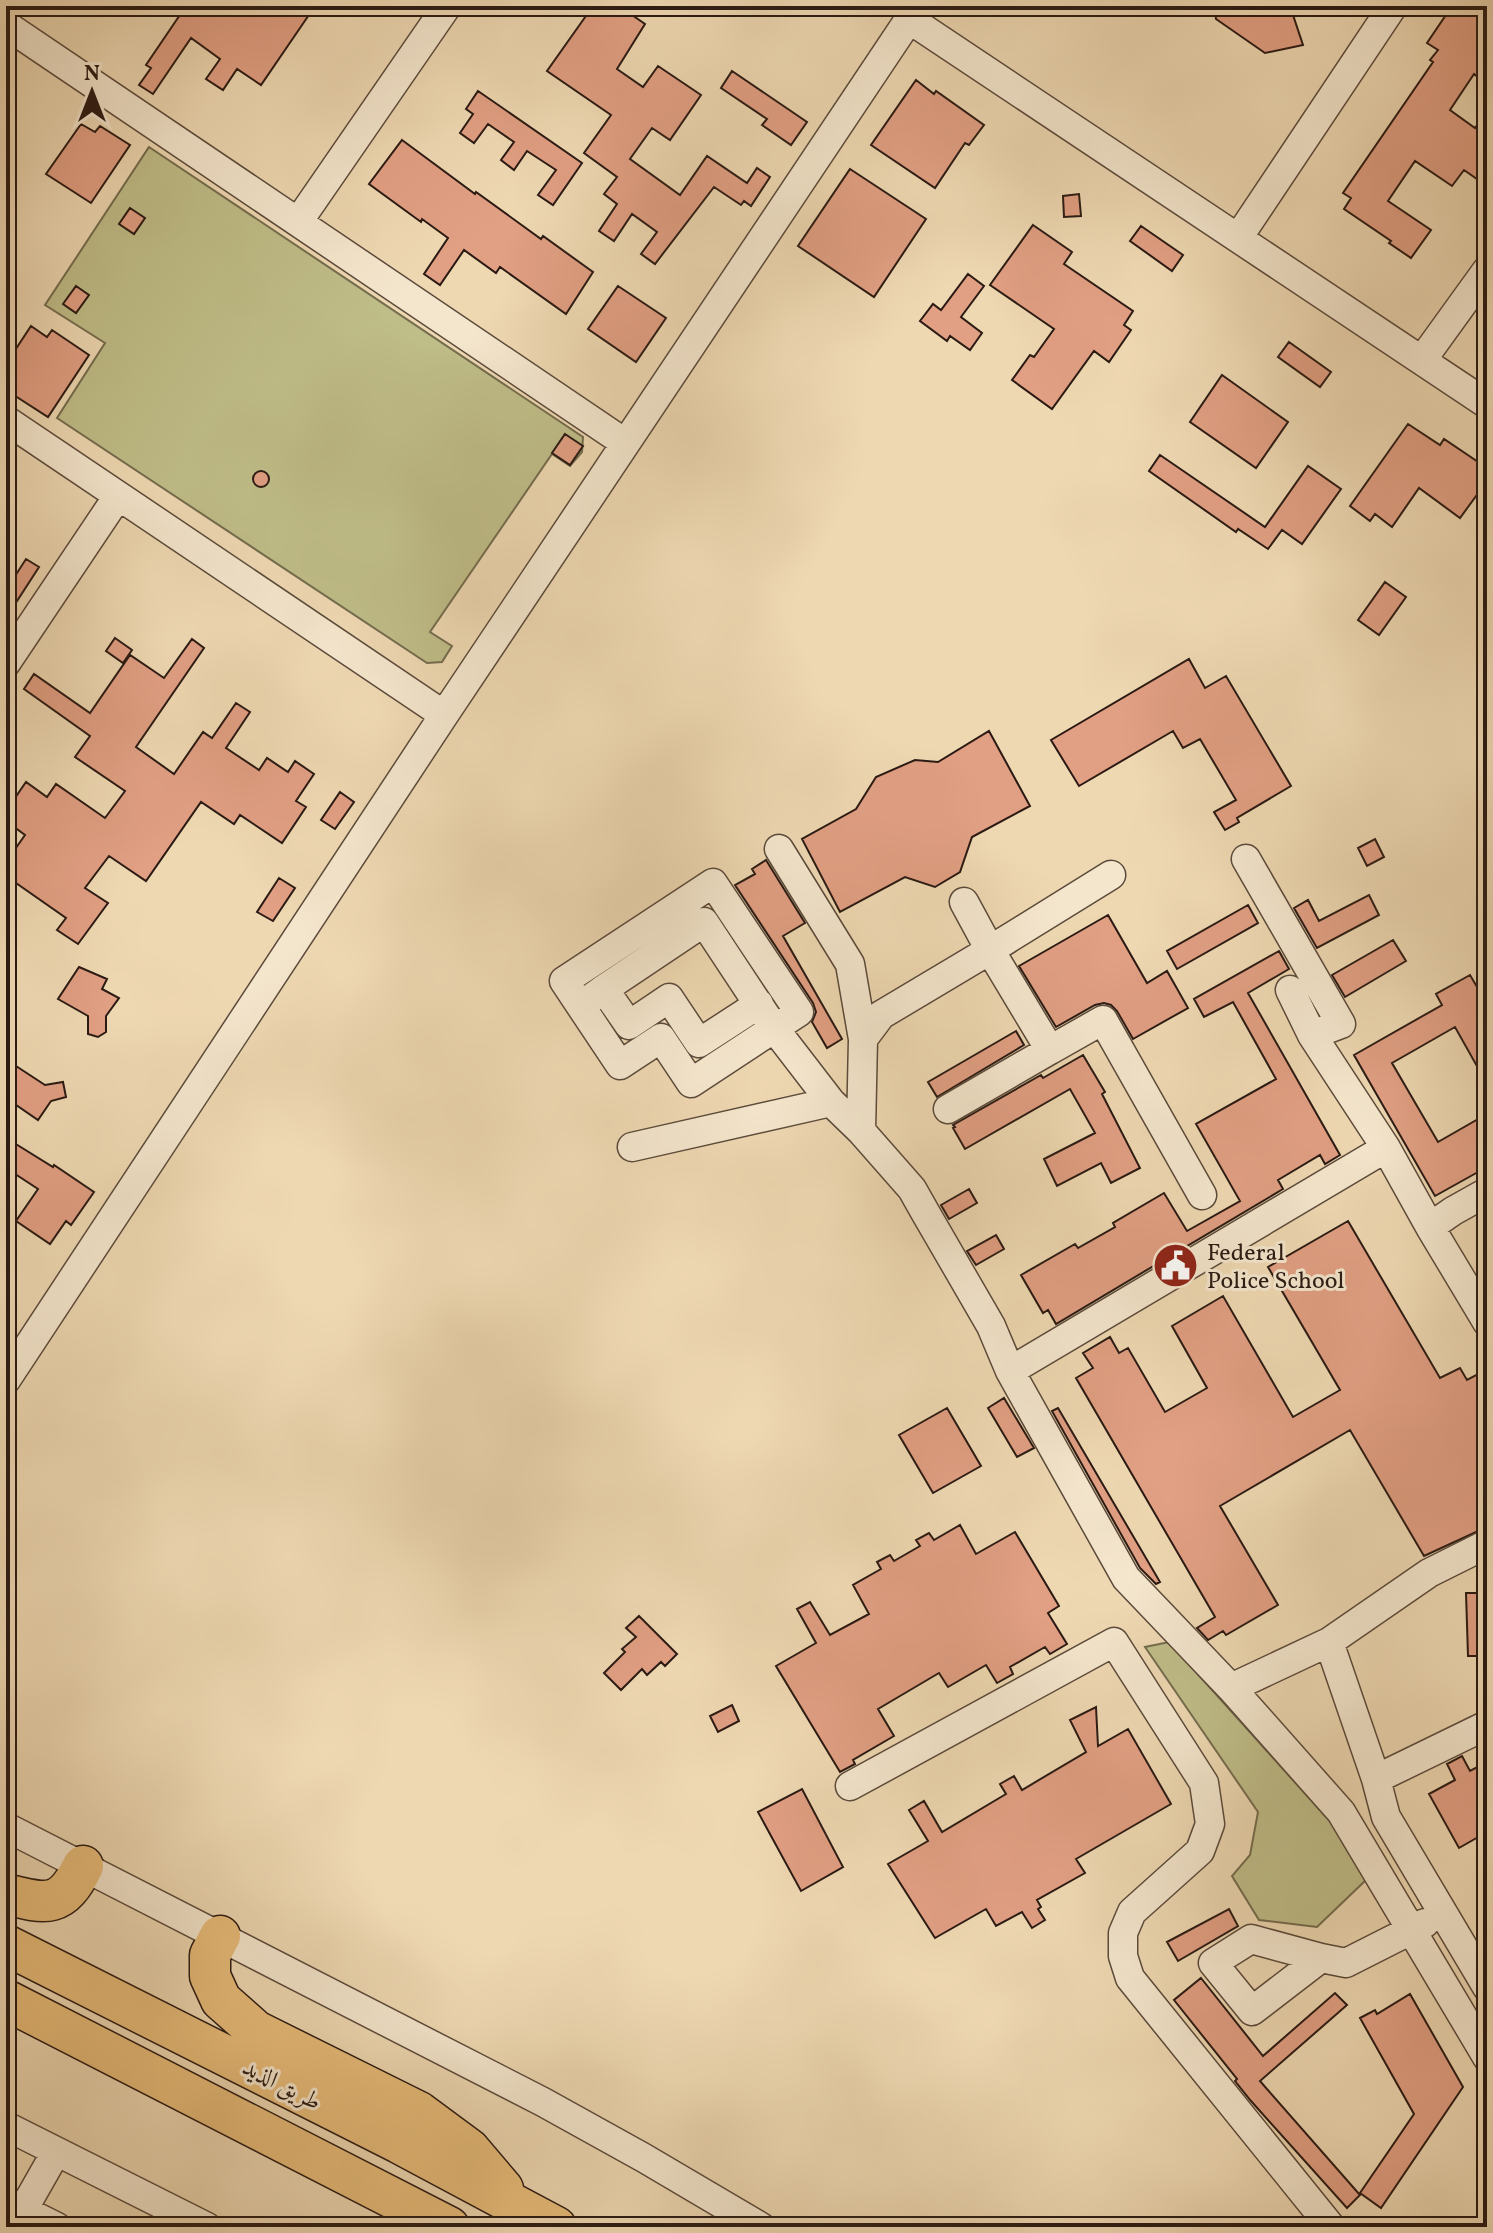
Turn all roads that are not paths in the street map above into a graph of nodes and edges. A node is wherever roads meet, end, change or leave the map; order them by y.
1 (447, 6) edge
2 (1393, 6) edge
3 (913, 13) edge
4 (6, 25) edge
5 (298, 222) junction
6 (1238, 238) junction
7 (1487, 270) edge
8 (1422, 360) junction
9 (1487, 404) edge
10 (6, 420) edge
11 (625, 443) junction
12 (118, 496) junction
13 (6, 663) edge
14 (444, 715) junction
15 (779, 849) dead end
16 (1246, 859) dead end
17 (1111, 875) dead end
18 (964, 902) dead end
19 (990, 950) junction
20 (1290, 990) dead end
21 (593, 997) junction
22 (759, 1004) junction
23 (774, 1028) junction
24 (1312, 1035) junction
25 (863, 1039) junction
26 (1050, 1050) junction
27 (831, 1102) junction
28 (948, 1109) dead end
29 (861, 1131) junction
30 (632, 1147) dead end
31 (1386, 1148) junction
32 (1487, 1192) edge
33 (1202, 1195) dead end
34 (1430, 1227) junction
35 (1487, 1322) edge
36 (1010, 1371) junction
37 (6, 1380) edge
38 (1487, 1544) edge
39 (1329, 1642) junction
40 (1231, 1688) junction
41 (1487, 1725) edge
42 (1376, 1779) junction
43 (850, 1786) dead end
44 (6, 1827) edge
45 (83, 1866) junction
46 (6, 1894) edge
47 (1443, 1914) junction
48 (1410, 1931) junction
49 (220, 1936) junction
50 (6, 1945) edge
51 (1321, 1958) dead end
52 (1487, 1987) edge
53 (6, 2000) edge
54 (1487, 2057) edge
55 (6, 2126) edge
56 (56, 2152) junction
57 (516, 2205) junction
58 (14, 2206) edge
59 (57, 2227) edge
60 (207, 2227) edge
61 (449, 2227) edge
62 (556, 2227) edge
63 (761, 2227) edge
64 (1331, 2227) edge

1 - 5 street
2 - 6 street
3 - 6 street
3 - 11 street
4 - 5 street
5 - 11 street
6 - 8 street
7 - 8 street
8 - 9 street
10 - 12 street
11 - 14 street
12 - 13 street
12 - 14 street
14 - 37 street
15 - 25 street
16 - 24 street
17 - 19 street
18 - 19 street
19 - 25 street
19 - 26 street
20 - 24 street
21 - 22 street
21 - 22 street
21 - 23 street
21 - 23 street
22 - 23 street
23 - 27 street
24 - 31 street
25 - 29 street
26 - 28 street
26 - 33 street
27 - 29 street
27 - 30 street
29 - 36 street
31 - 34 street
31 - 36 street
32 - 34 street
34 - 35 street
36 - 40 street
38 - 39 street
39 - 40 street
39 - 42 street
40 - 48 street
41 - 42 street
42 - 47 street
43 - 64 street
44 - 45 street
45 - 46 highway
45 - 49 street
47 - 48 street
47 - 52 street
48 - 51 street
48 - 54 street
49 - 57 highway
49 - 63 street
50 - 57 highway, طريق الذيد
53 - 61 highway, طريق الذيد
55 - 56 street
56 - 58 street
56 - 60 street
57 - 62 highway, طريق الذيد
58 - 59 street

